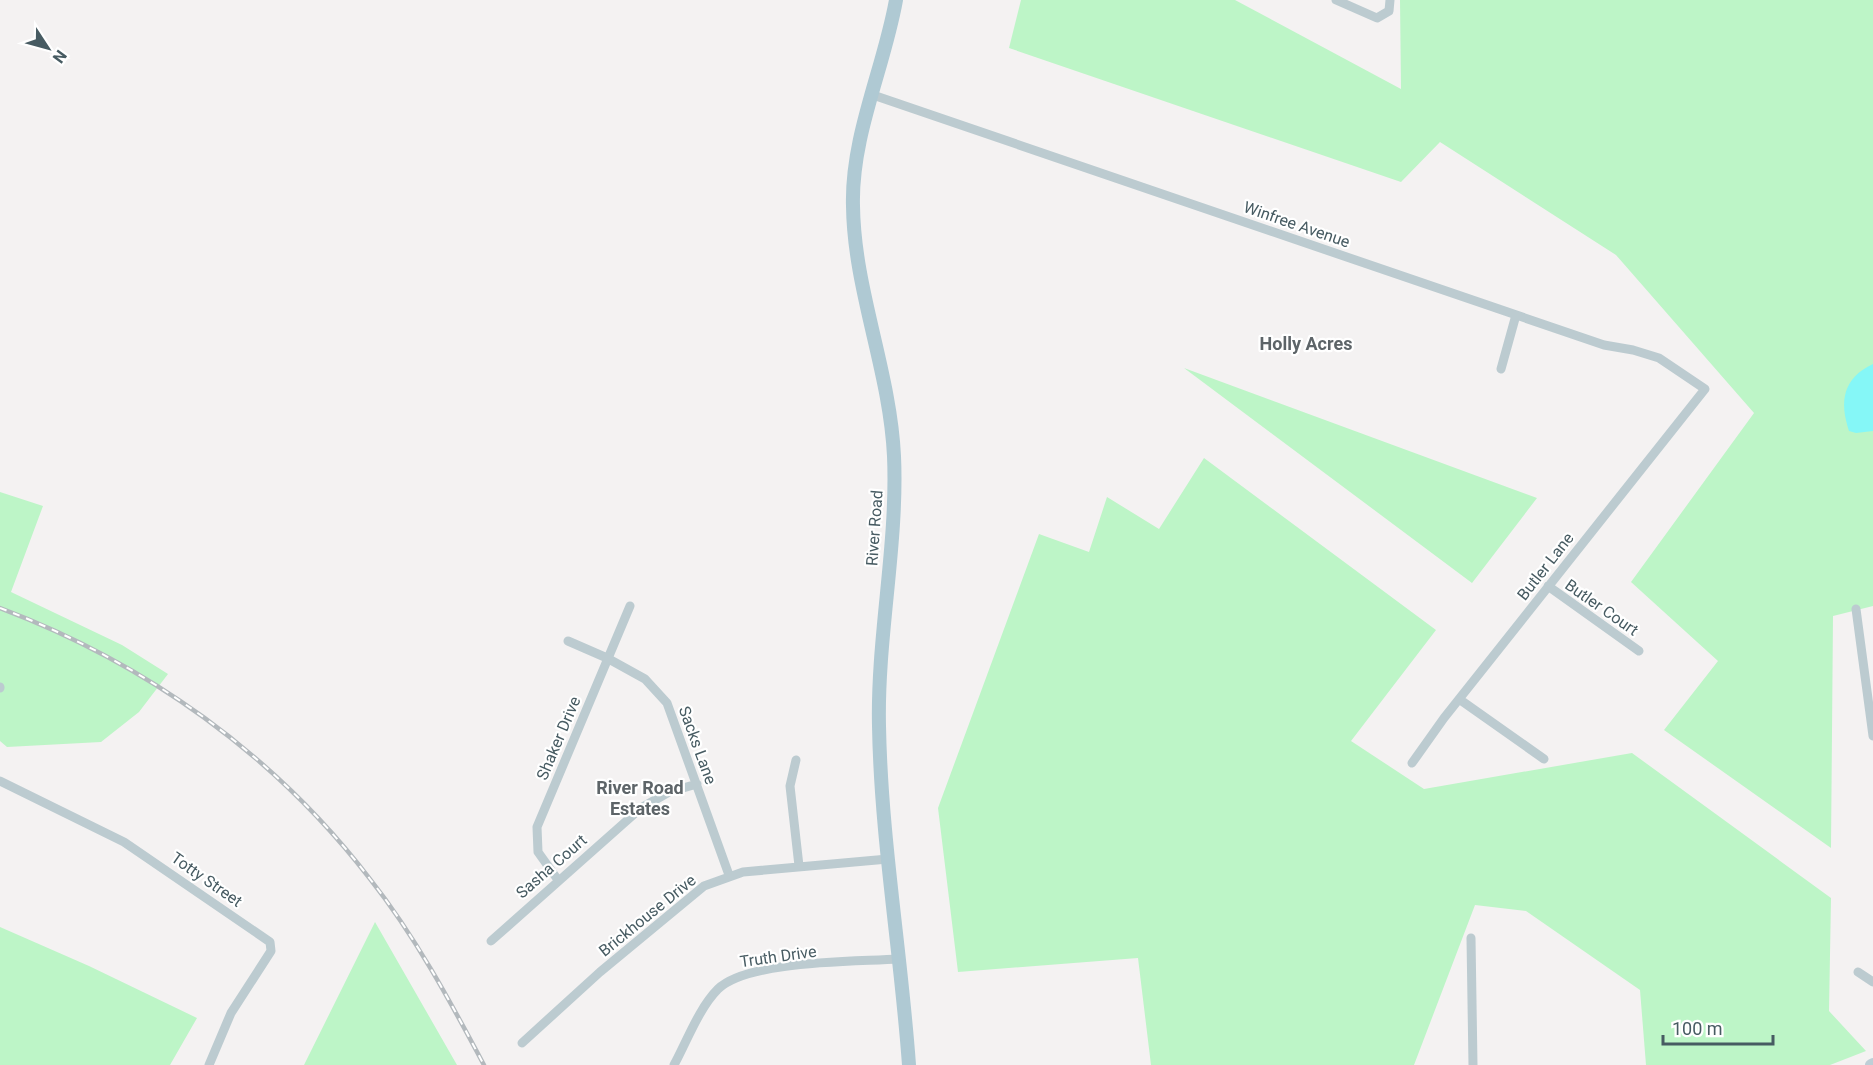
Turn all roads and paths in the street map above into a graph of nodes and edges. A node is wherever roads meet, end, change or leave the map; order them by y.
1 (896, 0) edge
2 (1336, 0) edge
3 (1390, 0) edge
4 (873, 95) junction
5 (1516, 315) junction
6 (1501, 369) dead end
7 (1705, 389) joint
8 (1548, 586) junction
9 (630, 606) dead end
10 (1856, 609) dead end
11 (568, 641) dead end
12 (1639, 651) dead end
13 (1873, 656) edge
14 (607, 658) junction
15 (1863, 658) junction
16 (1459, 699) junction
17 (1873, 736) edge
18 (1544, 759) dead end
19 (796, 760) dead end
20 (1412, 763) dead end
21 (0, 781) edge
22 (697, 784) junction
23 (888, 859) junction
24 (799, 866) junction
25 (729, 875) junction
26 (558, 880) junction
27 (1471, 938) dead end
28 (491, 940) dead end
29 (898, 959) junction
30 (1858, 972) dead end
31 (1873, 982) edge
32 (522, 1043) dead end
33 (675, 1063) edge
34 (208, 1065) edge
35 (686, 1065) edge
36 (909, 1065) edge
37 (1473, 1065) edge

1 - 4 main road, River Road
2 - 3 street
4 - 5 street, Winfree Avenue
4 - 23 main road, River Road
5 - 6 street
5 - 7 street, Winfree Avenue
7 - 8 street, Butler Lane
8 - 12 street, Butler Court
8 - 16 street, Butler Lane
9 - 14 street, Shaker Drive
10 - 15 street
11 - 14 street, Sacks Lane
13 - 15 street
14 - 22 street, Sacks Lane
14 - 26 street, Shaker Drive
15 - 17 street
16 - 18 street
16 - 20 street, Butler Lane
19 - 24 street
21 - 34 street, Totty Street
22 - 25 street, Sacks Lane
22 - 26 street, Sasha Court
23 - 24 street, Brickhouse Drive
23 - 29 main road, River Road
24 - 25 street, Brickhouse Drive
25 - 32 street, Brickhouse Drive
26 - 28 street, Sasha Court
27 - 37 street
29 - 33 street, Truth Drive
29 - 36 main road, River Road
30 - 31 street
33 - 35 street

